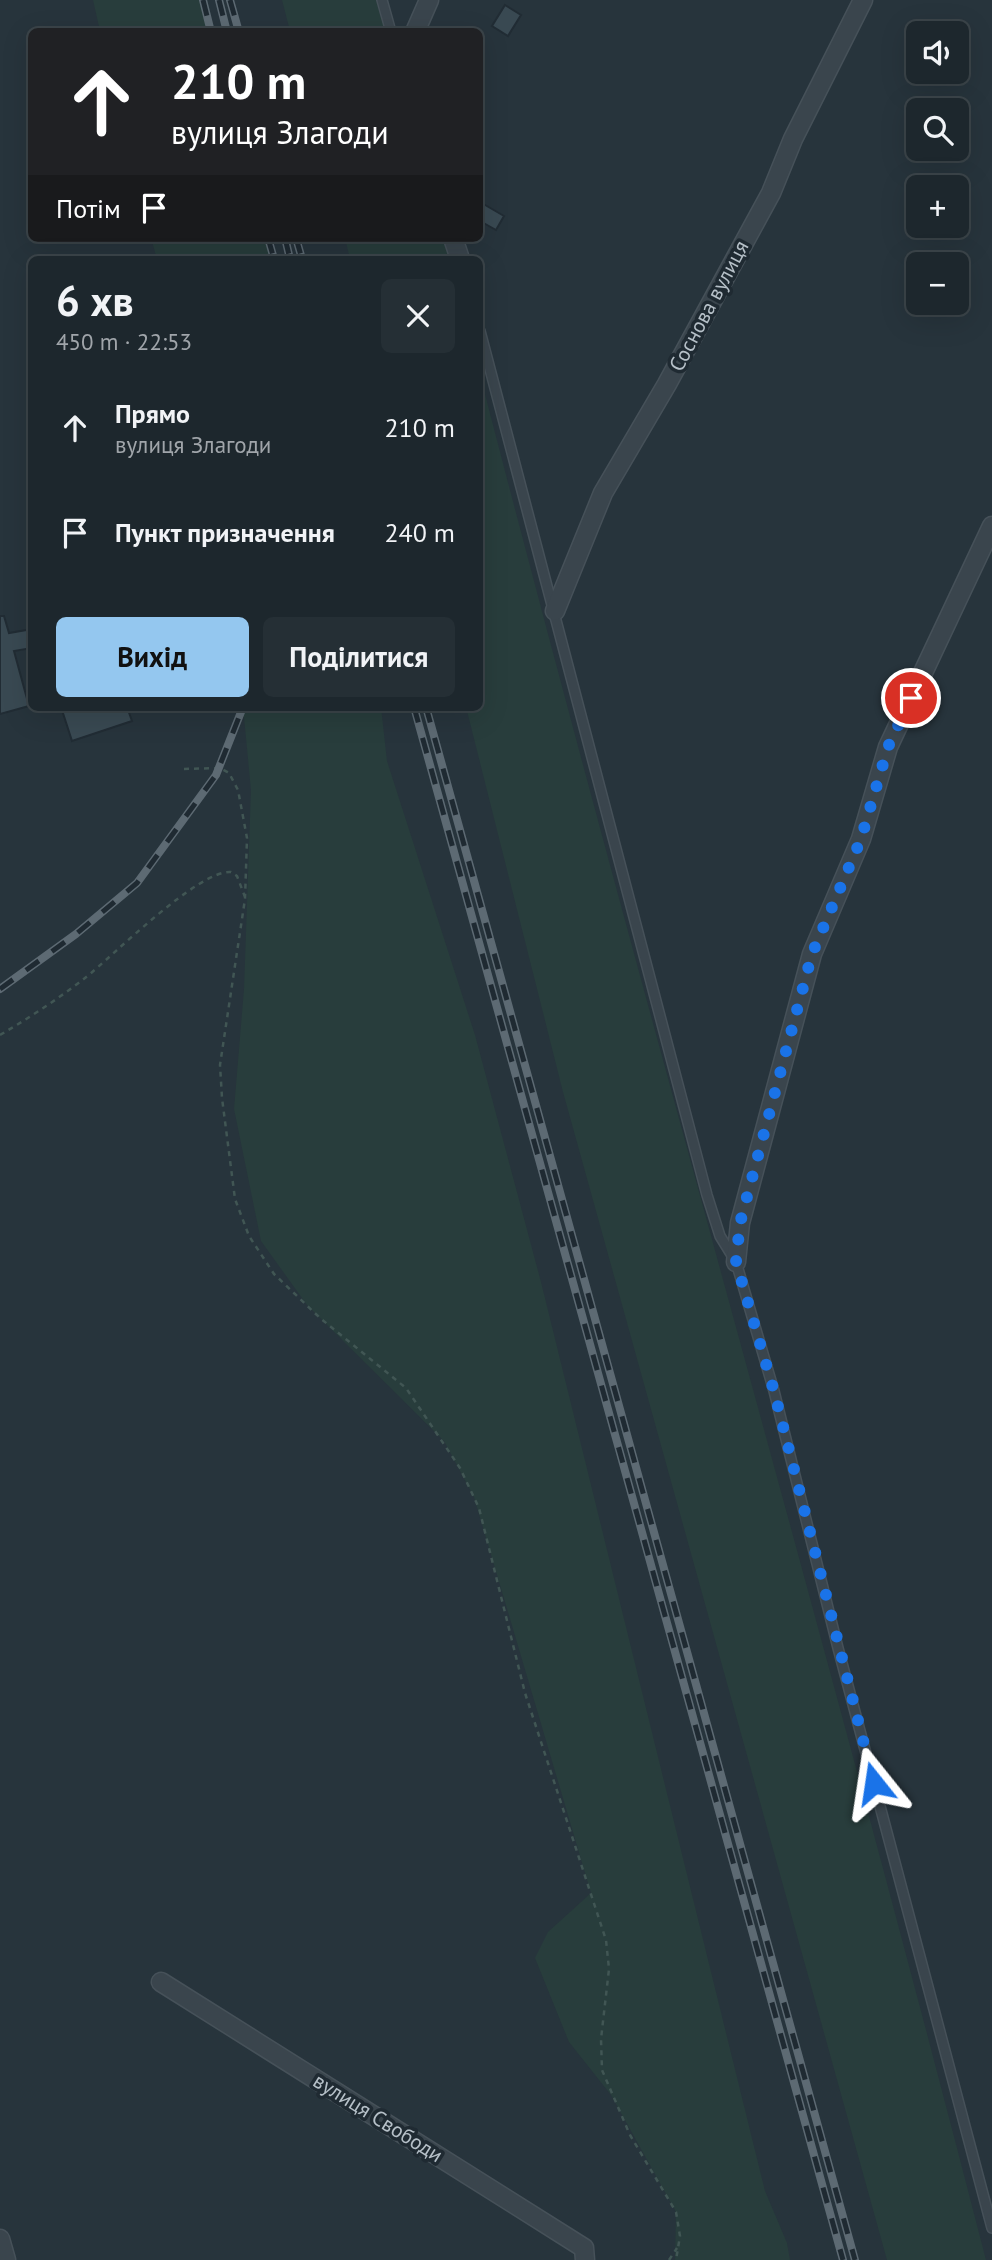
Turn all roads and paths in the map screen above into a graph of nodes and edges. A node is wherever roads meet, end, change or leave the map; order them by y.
1 (382, 0) edge
2 (429, 0) edge
3 (863, 0) edge
4 (390, 28) edge
5 (417, 28) edge
6 (483, 342) edge
7 (992, 526) edge
8 (555, 611) junction
9 (184, 769) dead end
10 (245, 899) junction
11 (0, 1035) edge
12 (736, 1262) junction
13 (161, 1982) dead end
14 (992, 2228) edge
15 (0, 2239) edge
16 (678, 2246) junction
17 (6, 2260) edge
18 (585, 2260) edge
19 (669, 2260) edge
20 (676, 2260) edge

1 - 4 lane
2 - 5 street
3 - 8 street, Соснова вулиця
6 - 8 lane
7 - 12 street
8 - 12 lane
9 - 10 path
10 - 11 path
10 - 16 path
12 - 14 lane
13 - 18 street, вулиця Свободи
15 - 17 street
16 - 19 path
16 - 20 path

